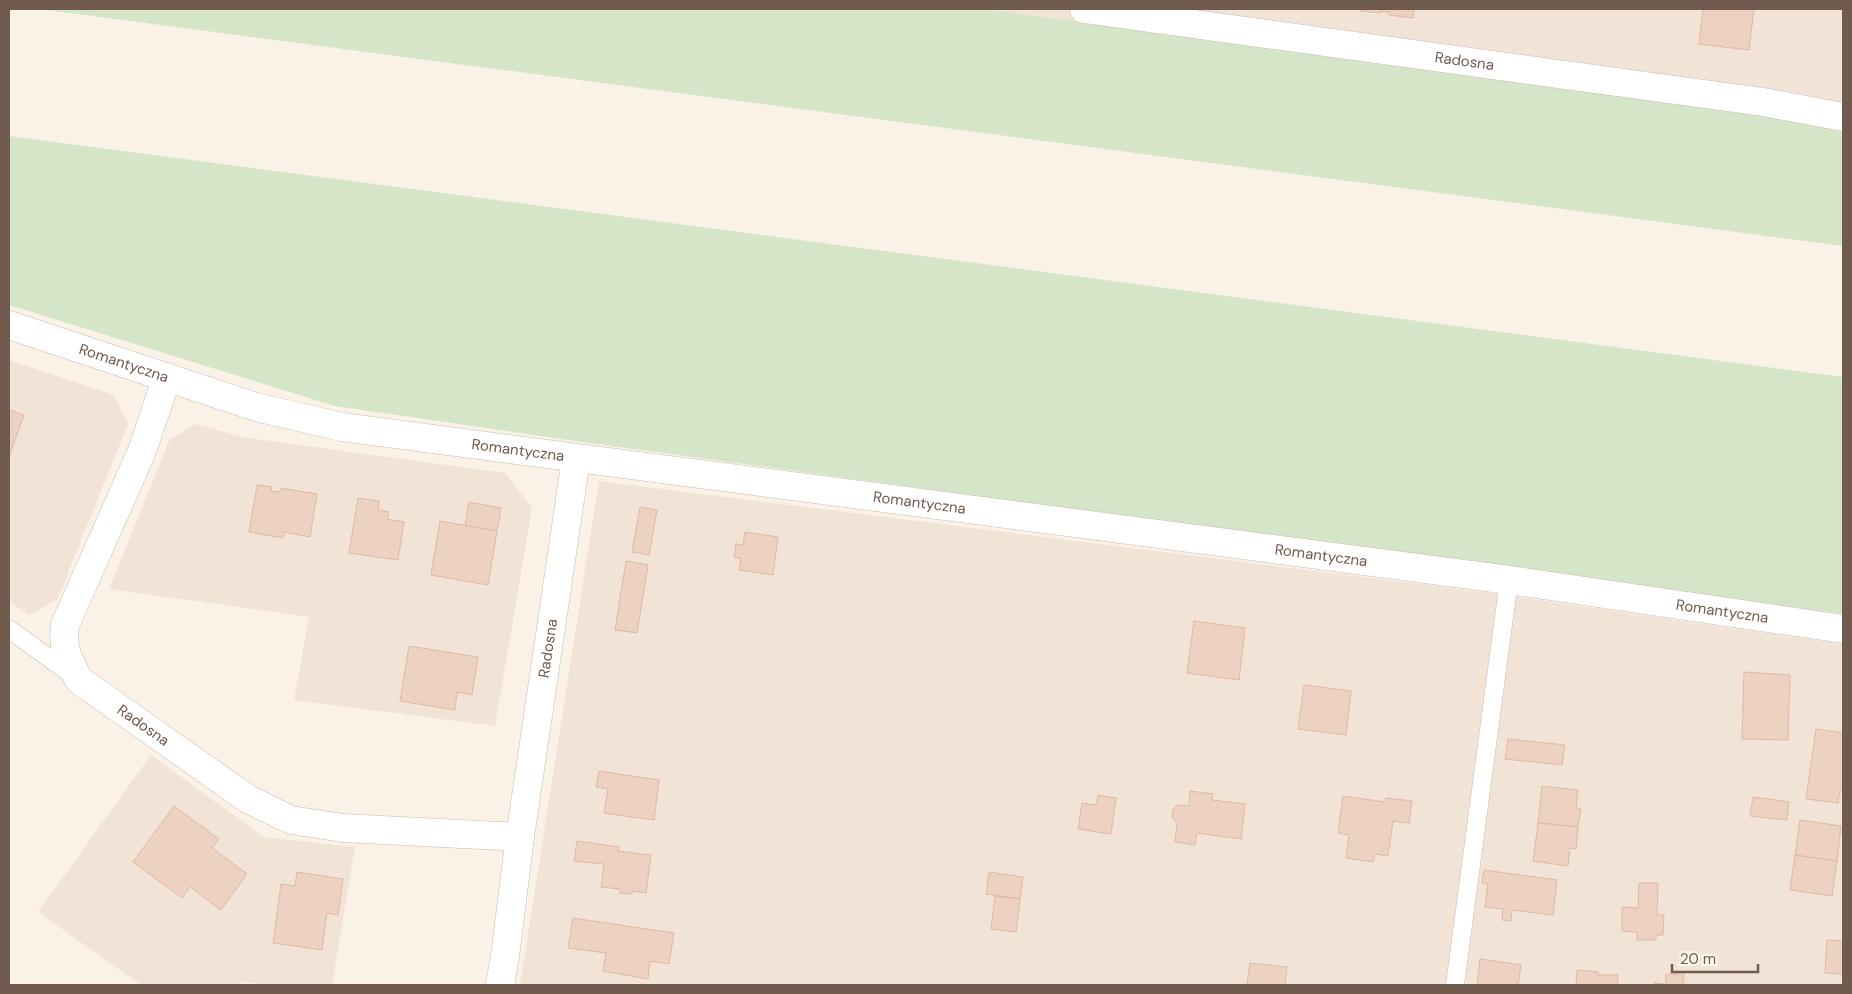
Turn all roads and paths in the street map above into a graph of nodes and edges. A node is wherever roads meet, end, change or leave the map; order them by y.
1 (1084, 9) edge
2 (1843, 118) edge
3 (9, 325) edge
4 (167, 377) junction
5 (576, 459) junction
6 (1509, 580) junction
7 (9, 629) edge
8 (1843, 629) edge
9 (79, 680) junction
10 (520, 837) junction
11 (500, 985) edge
12 (1455, 985) edge

1 - 2 street, Radosna
3 - 4 street, Romantyczna
4 - 5 street, Romantyczna
4 - 9 street, Radosna
5 - 6 street, Romantyczna
5 - 10 street, Radosna
6 - 8 street, Romantyczna
6 - 12 lane
7 - 9 lane
9 - 10 street, Radosna
10 - 11 street, Radosna

